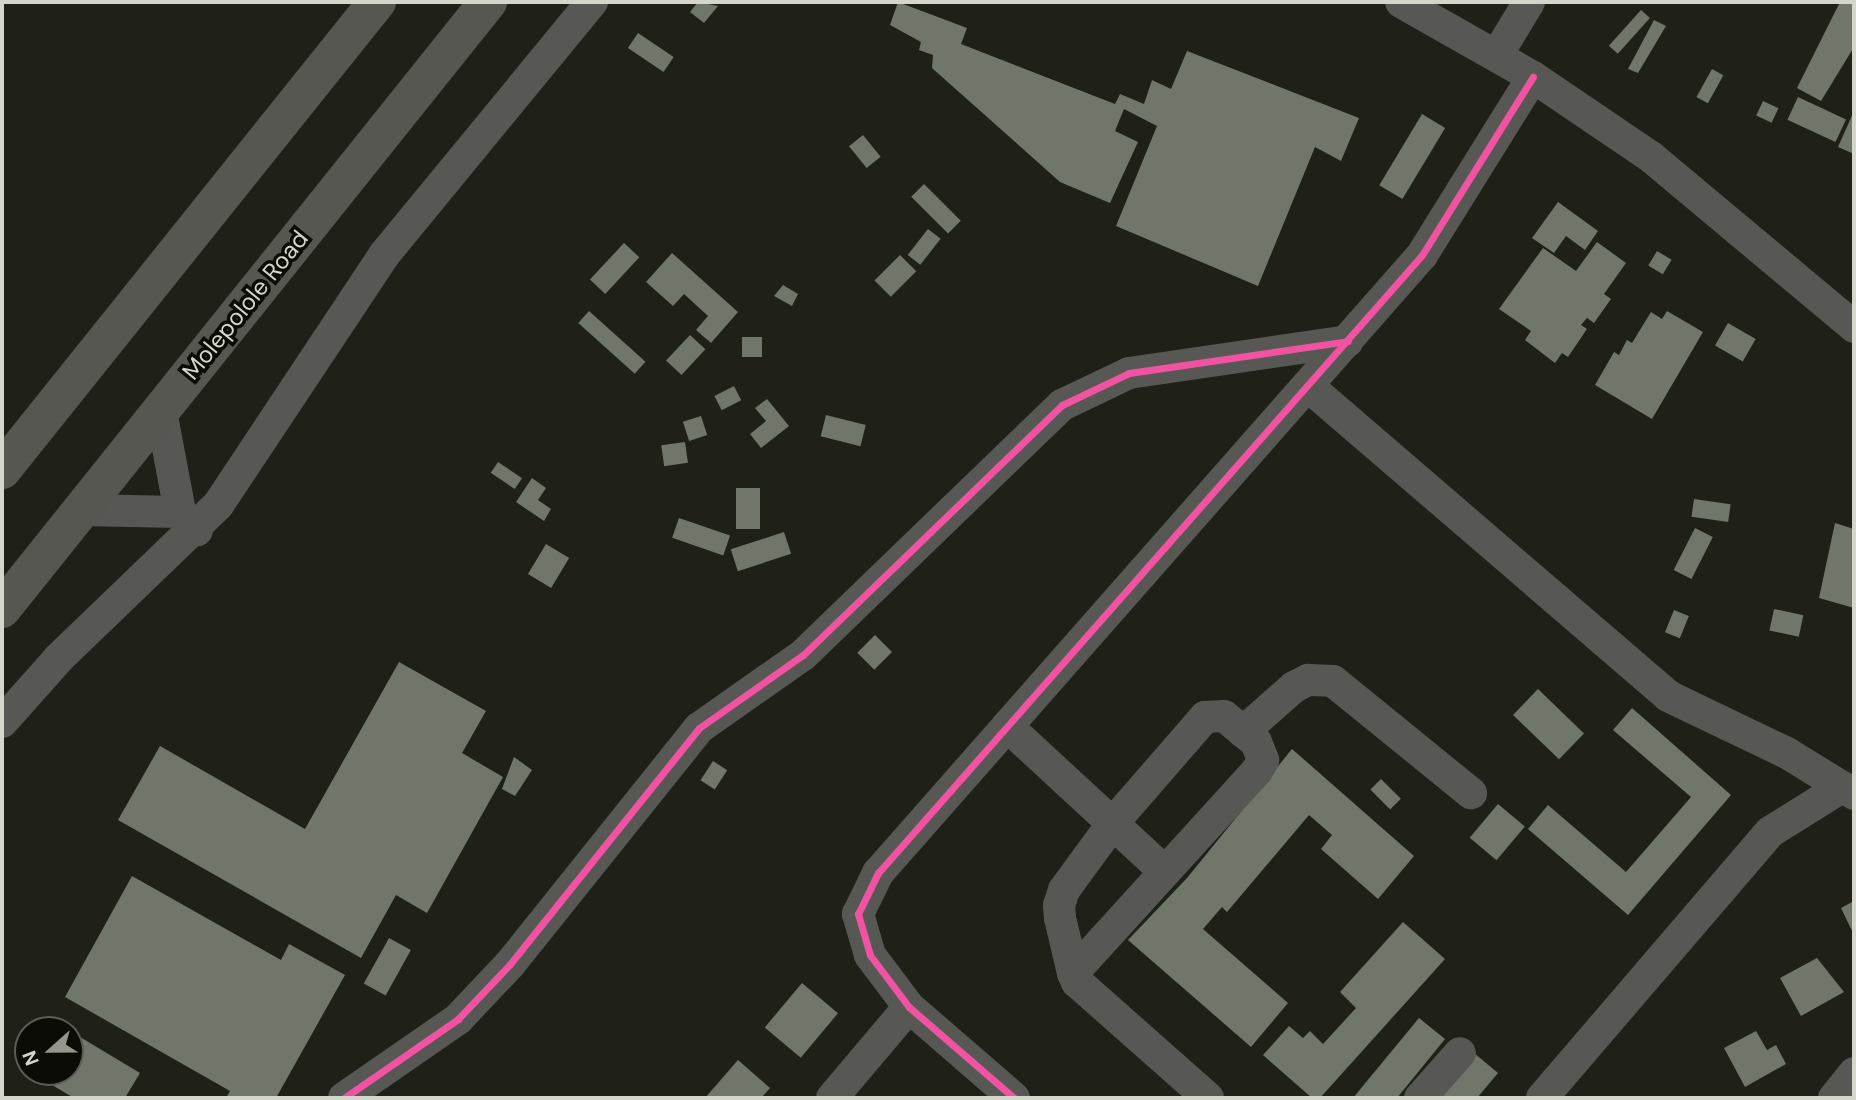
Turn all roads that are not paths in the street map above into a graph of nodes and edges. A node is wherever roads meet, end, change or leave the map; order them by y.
1 (377, 2) edge
2 (488, 2) edge
3 (592, 2) edge
4 (1401, 2) edge
5 (1529, 2) edge
6 (1497, 55) junction
7 (1533, 77) junction
8 (1854, 327) edge
9 (1348, 341) junction
10 (1308, 386) junction
11 (161, 411) junction
12 (2, 470) edge
13 (81, 510) junction
14 (188, 521) junction
15 (2, 609) edge
16 (2, 722) edge
17 (1007, 726) junction
18 (1243, 732) junction
19 (1848, 791) edge
20 (1471, 793) dead end
21 (1113, 823) junction
22 (1164, 871) junction
23 (1073, 973) junction
24 (909, 1007) junction
25 (1460, 1052) dead end
26 (1854, 1073) edge
27 (344, 1098) edge
28 (832, 1098) edge
29 (1014, 1098) edge
30 (1208, 1098) edge
31 (1420, 1098) edge
32 (1542, 1098) edge
33 (1834, 1098) edge

1 - 12 main road
2 - 11 main road, Molepolole Road
3 - 14 street
4 - 6 street
5 - 6 street
6 - 7 street
7 - 8 street
7 - 9 street
9 - 10 street
9 - 27 street
10 - 17 street
10 - 19 street
11 - 13 main road, Molepolole Road
11 - 14 street
13 - 14 street
13 - 15 main road, Molepolole Road
14 - 16 street
17 - 21 street
17 - 24 street
18 - 20 street
18 - 21 street
18 - 22 street
19 - 32 street
21 - 22 street
21 - 23 street
22 - 23 street
23 - 30 street
24 - 28 street
24 - 29 street
25 - 31 street
26 - 33 street

